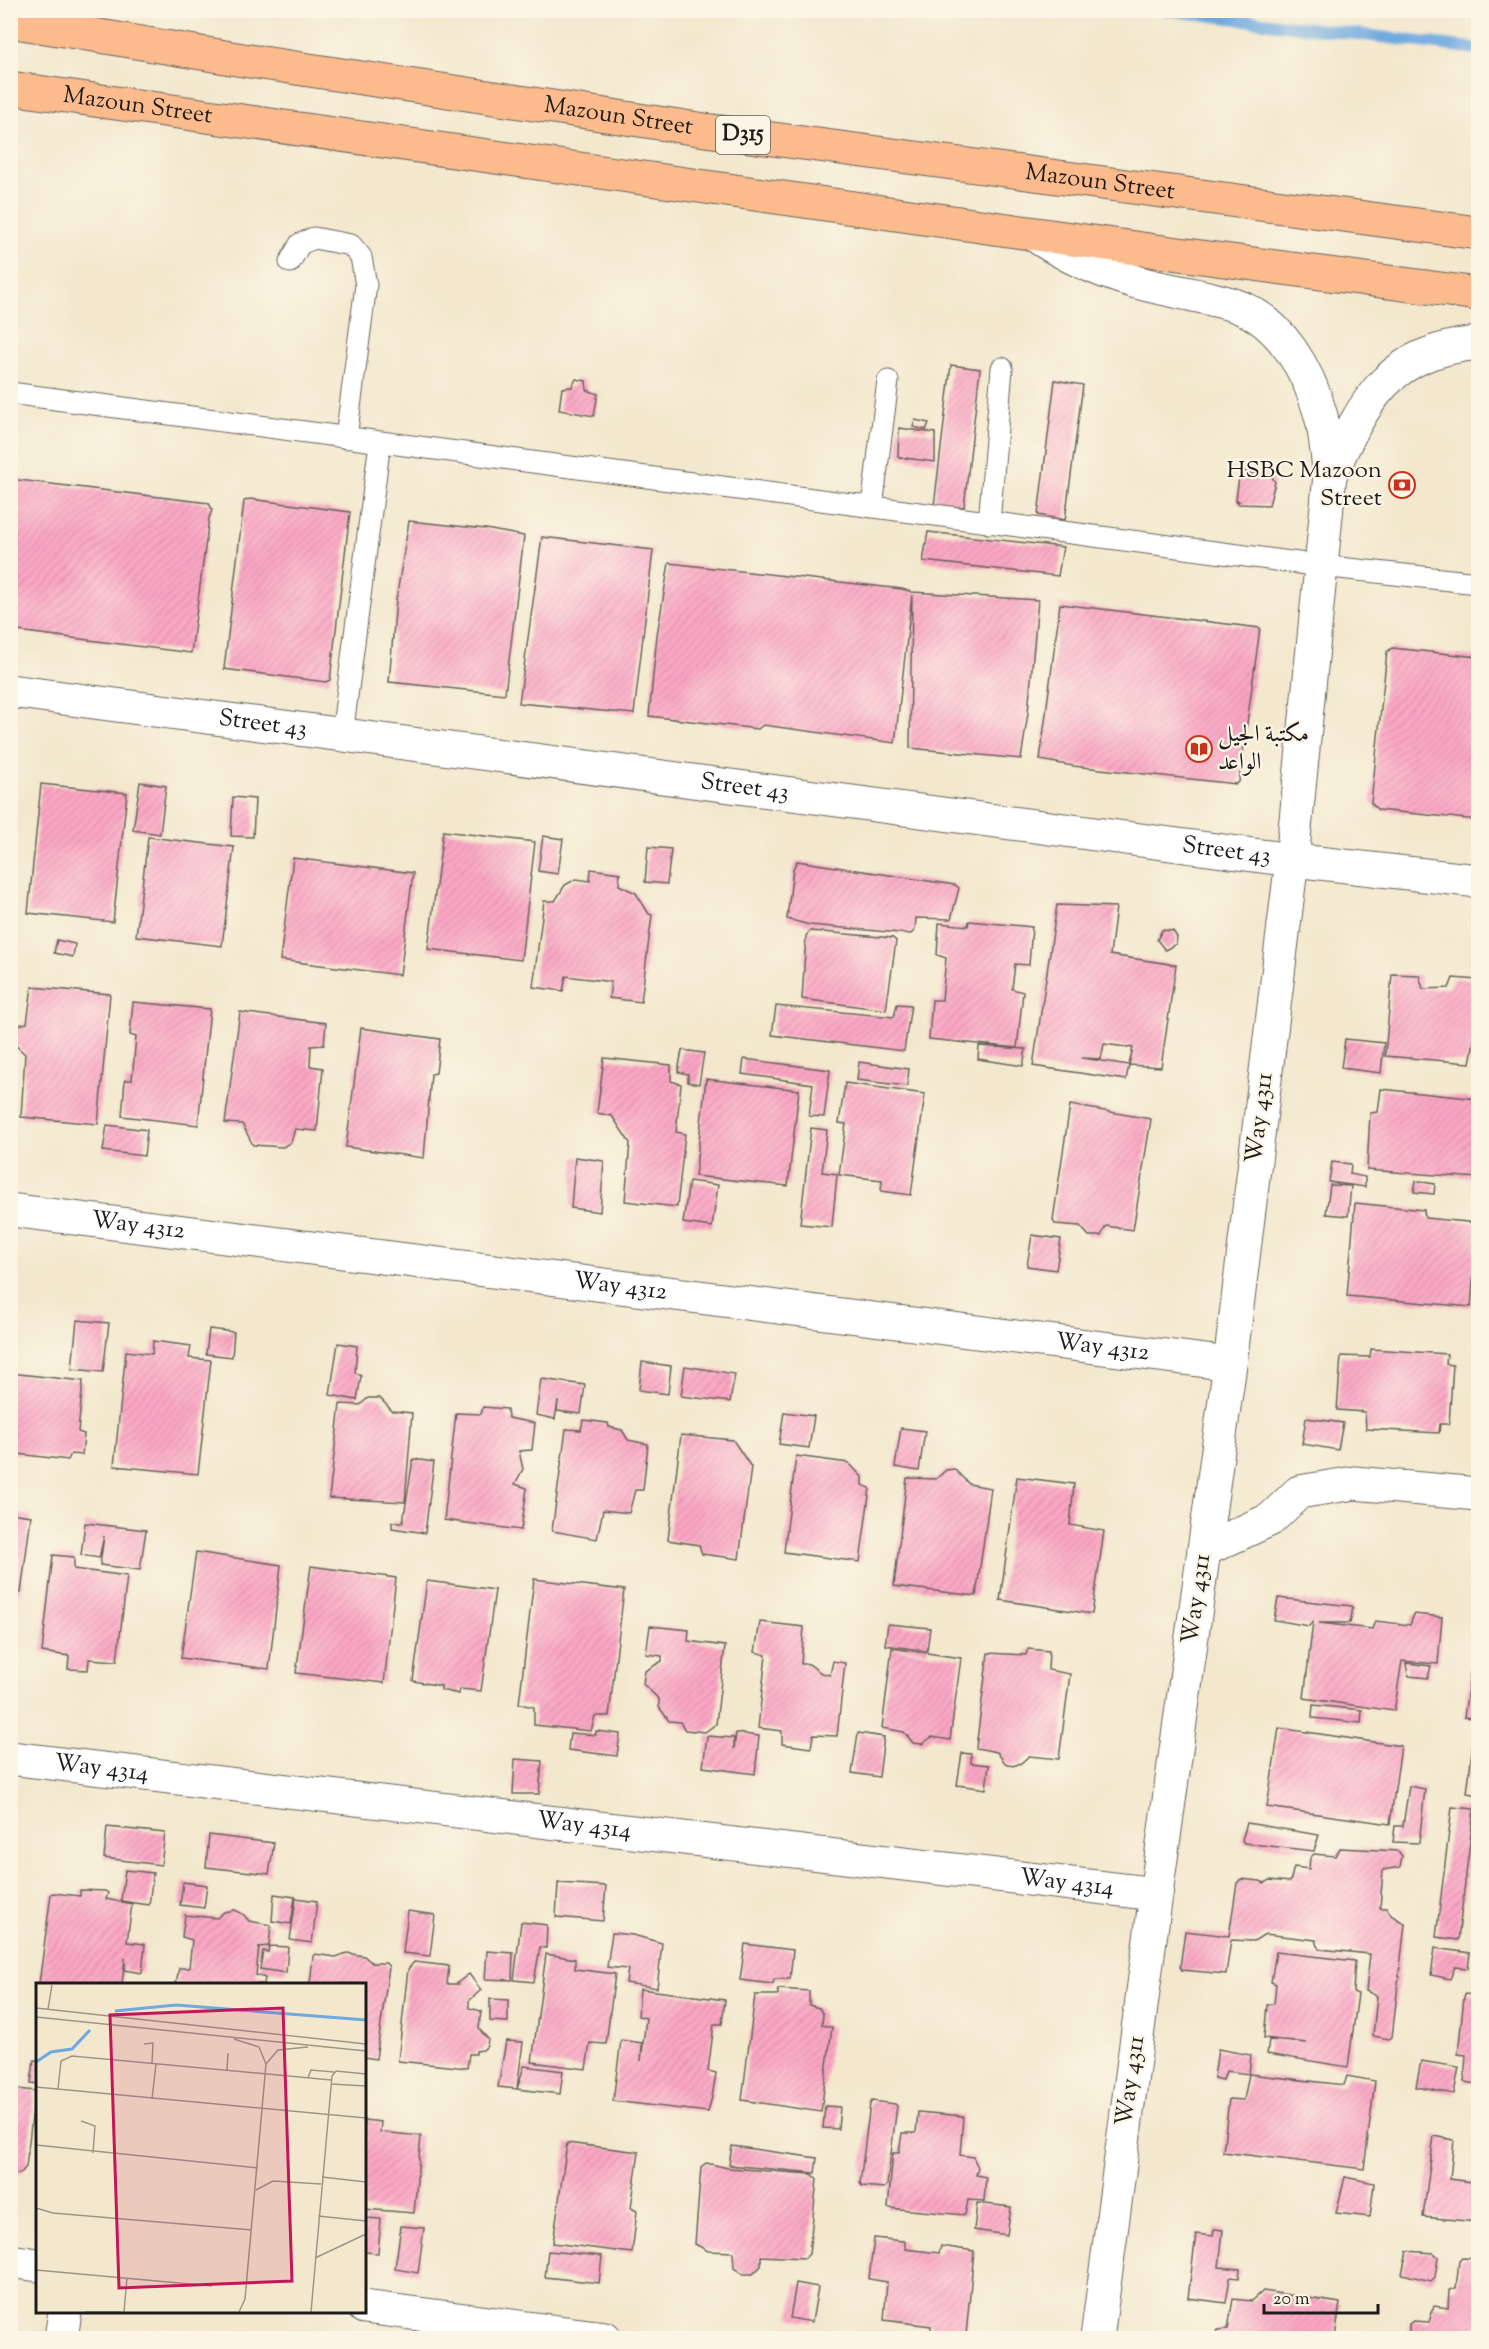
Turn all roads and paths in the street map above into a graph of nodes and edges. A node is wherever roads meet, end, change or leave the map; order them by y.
1 (10, 21) edge
2 (10, 88) edge
3 (1479, 233) edge
4 (1033, 234) junction
5 (290, 262) dead end
6 (1479, 294) edge
7 (1479, 343) edge
8 (1002, 368) dead end
9 (888, 381) dead end
10 (10, 393) edge
11 (346, 438) junction
12 (380, 442) junction
13 (1330, 475) junction
14 (872, 507) junction
15 (989, 523) junction
16 (1321, 566) junction
17 (1479, 583) edge
18 (10, 691) edge
19 (342, 735) junction
20 (1292, 860) junction
21 (1479, 882) edge
22 (10, 1210) edge
23 (1230, 1364) junction
24 (1479, 1494) edge
25 (1204, 1550) junction
26 (10, 1758) edge
27 (1156, 1894) junction
28 (10, 2262) edge
29 (36, 2265) edge
30 (366, 2307) edge
31 (65, 2313) edge
32 (62, 2338) edge
33 (605, 2338) edge
34 (1097, 2338) edge

1 - 3 main road, Mazoun Street / D315
2 - 4 main road, Mazoun Street / D315
4 - 6 main road, Mazoun Street / D315
4 - 13 street
5 - 11 lane
7 - 13 street
8 - 15 lane
9 - 14 lane
10 - 11 lane
11 - 12 lane
12 - 14 lane
12 - 19 lane
13 - 16 street, Way 4311
14 - 15 lane
15 - 16 lane
16 - 17 lane
16 - 20 street, Way 4311
18 - 19 street, Street 43
19 - 20 street, Street 43
20 - 21 street, Street 43
20 - 23 street, Way 4311
22 - 23 street, Way 4312
23 - 25 street, Way 4311
24 - 25 street
25 - 27 street, Way 4311
26 - 27 street, Way 4314
27 - 34 street, Way 4311
28 - 29 street
30 - 33 street
31 - 32 street

